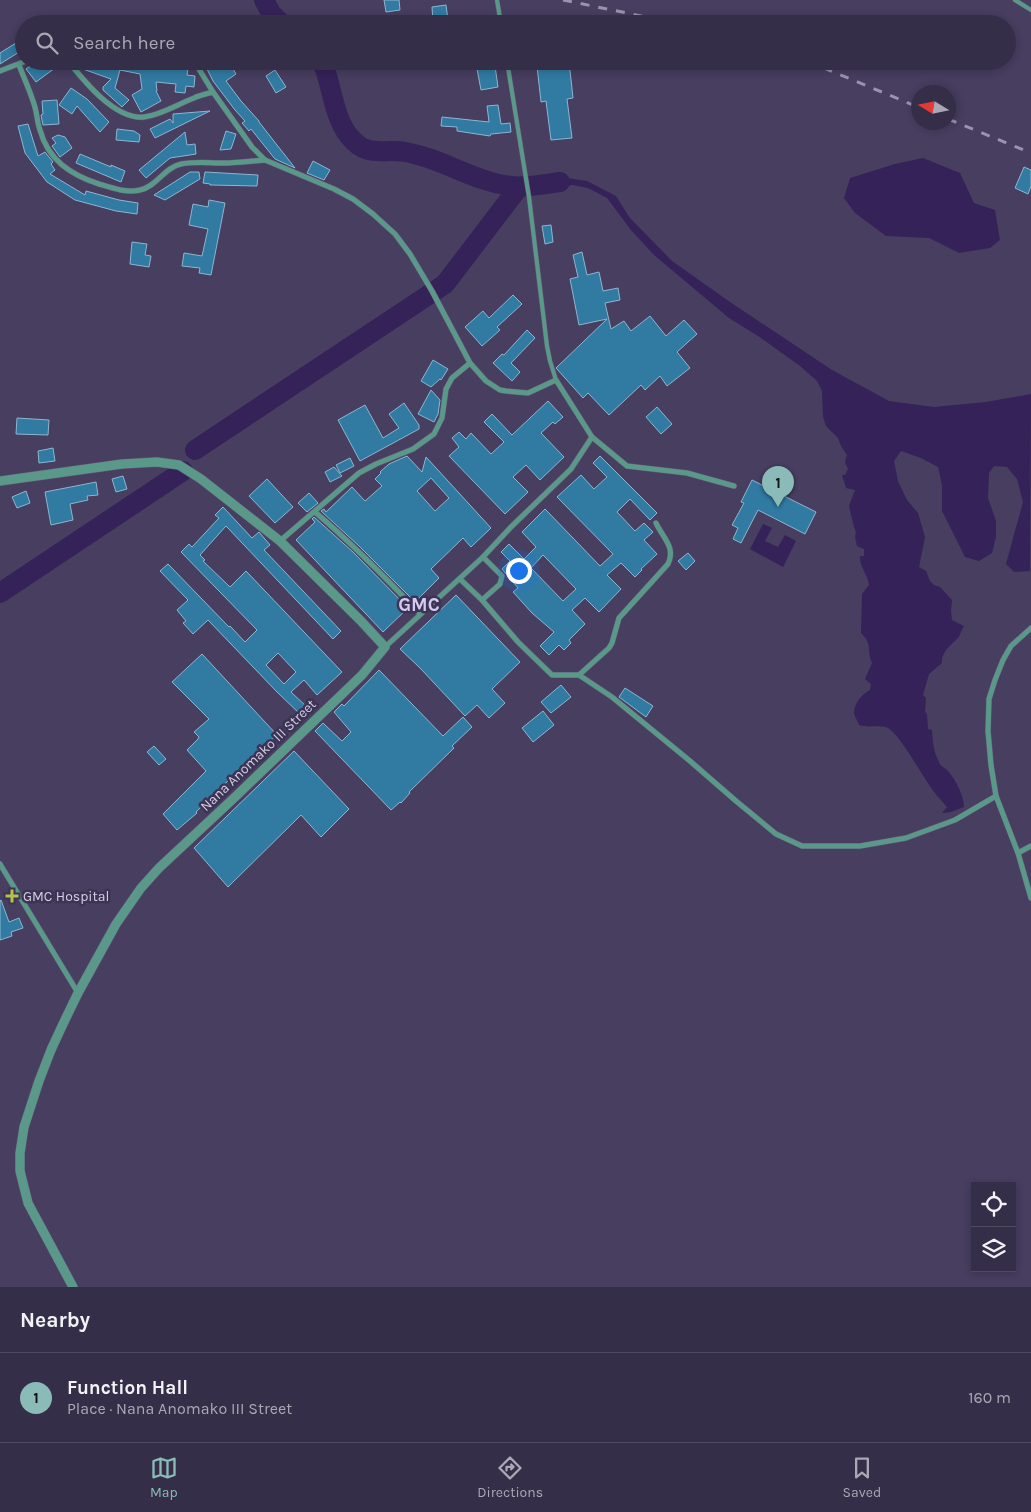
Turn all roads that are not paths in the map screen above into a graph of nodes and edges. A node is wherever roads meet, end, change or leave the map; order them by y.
1 (497, 0) edge
2 (1015, 0) edge
3 (1031, 10) edge
4 (500, 15) edge
5 (15, 66) edge
6 (21, 70) edge
7 (76, 70) edge
8 (200, 70) edge
9 (508, 70) edge
10 (0, 72) edge
11 (213, 92) junction
12 (264, 160) junction
13 (470, 363) junction
14 (556, 380) junction
15 (592, 437) junction
16 (0, 482) edge
17 (734, 486) dead end
18 (315, 512) junction
19 (656, 523) dead end
20 (280, 541) junction
21 (483, 556) junction
22 (460, 579) junction
23 (482, 600) junction
24 (420, 614) junction
25 (1031, 628) edge
26 (385, 647) junction
27 (579, 675) junction
28 (996, 796) junction
29 (1031, 846) edge
30 (1018, 853) junction
31 (0, 864) edge
32 (1031, 898) edge
33 (78, 993) junction
34 (73, 1287) edge

1 - 4 lane
2 - 3 lane
5 - 10 street
6 - 12 street
7 - 11 street
8 - 11 street
9 - 14 lane
11 - 12 street
12 - 13 street
13 - 14 street
13 - 18 street
14 - 15 street
15 - 17 street
15 - 21 street, Nana Anomako III Street
16 - 20 street
18 - 20 street
18 - 24 street
19 - 27 street
20 - 26 street
21 - 22 street, Nana Anomako III Street
21 - 23 street
22 - 23 street
22 - 24 street, Nana Anomako III Street
23 - 27 street
24 - 26 street, Nana Anomako III Street
25 - 28 street
26 - 33 street, Nana Anomako III Street
27 - 28 street
28 - 30 street
29 - 30 street
30 - 32 street
31 - 33 street
33 - 34 street, Nana Anomako III Street

